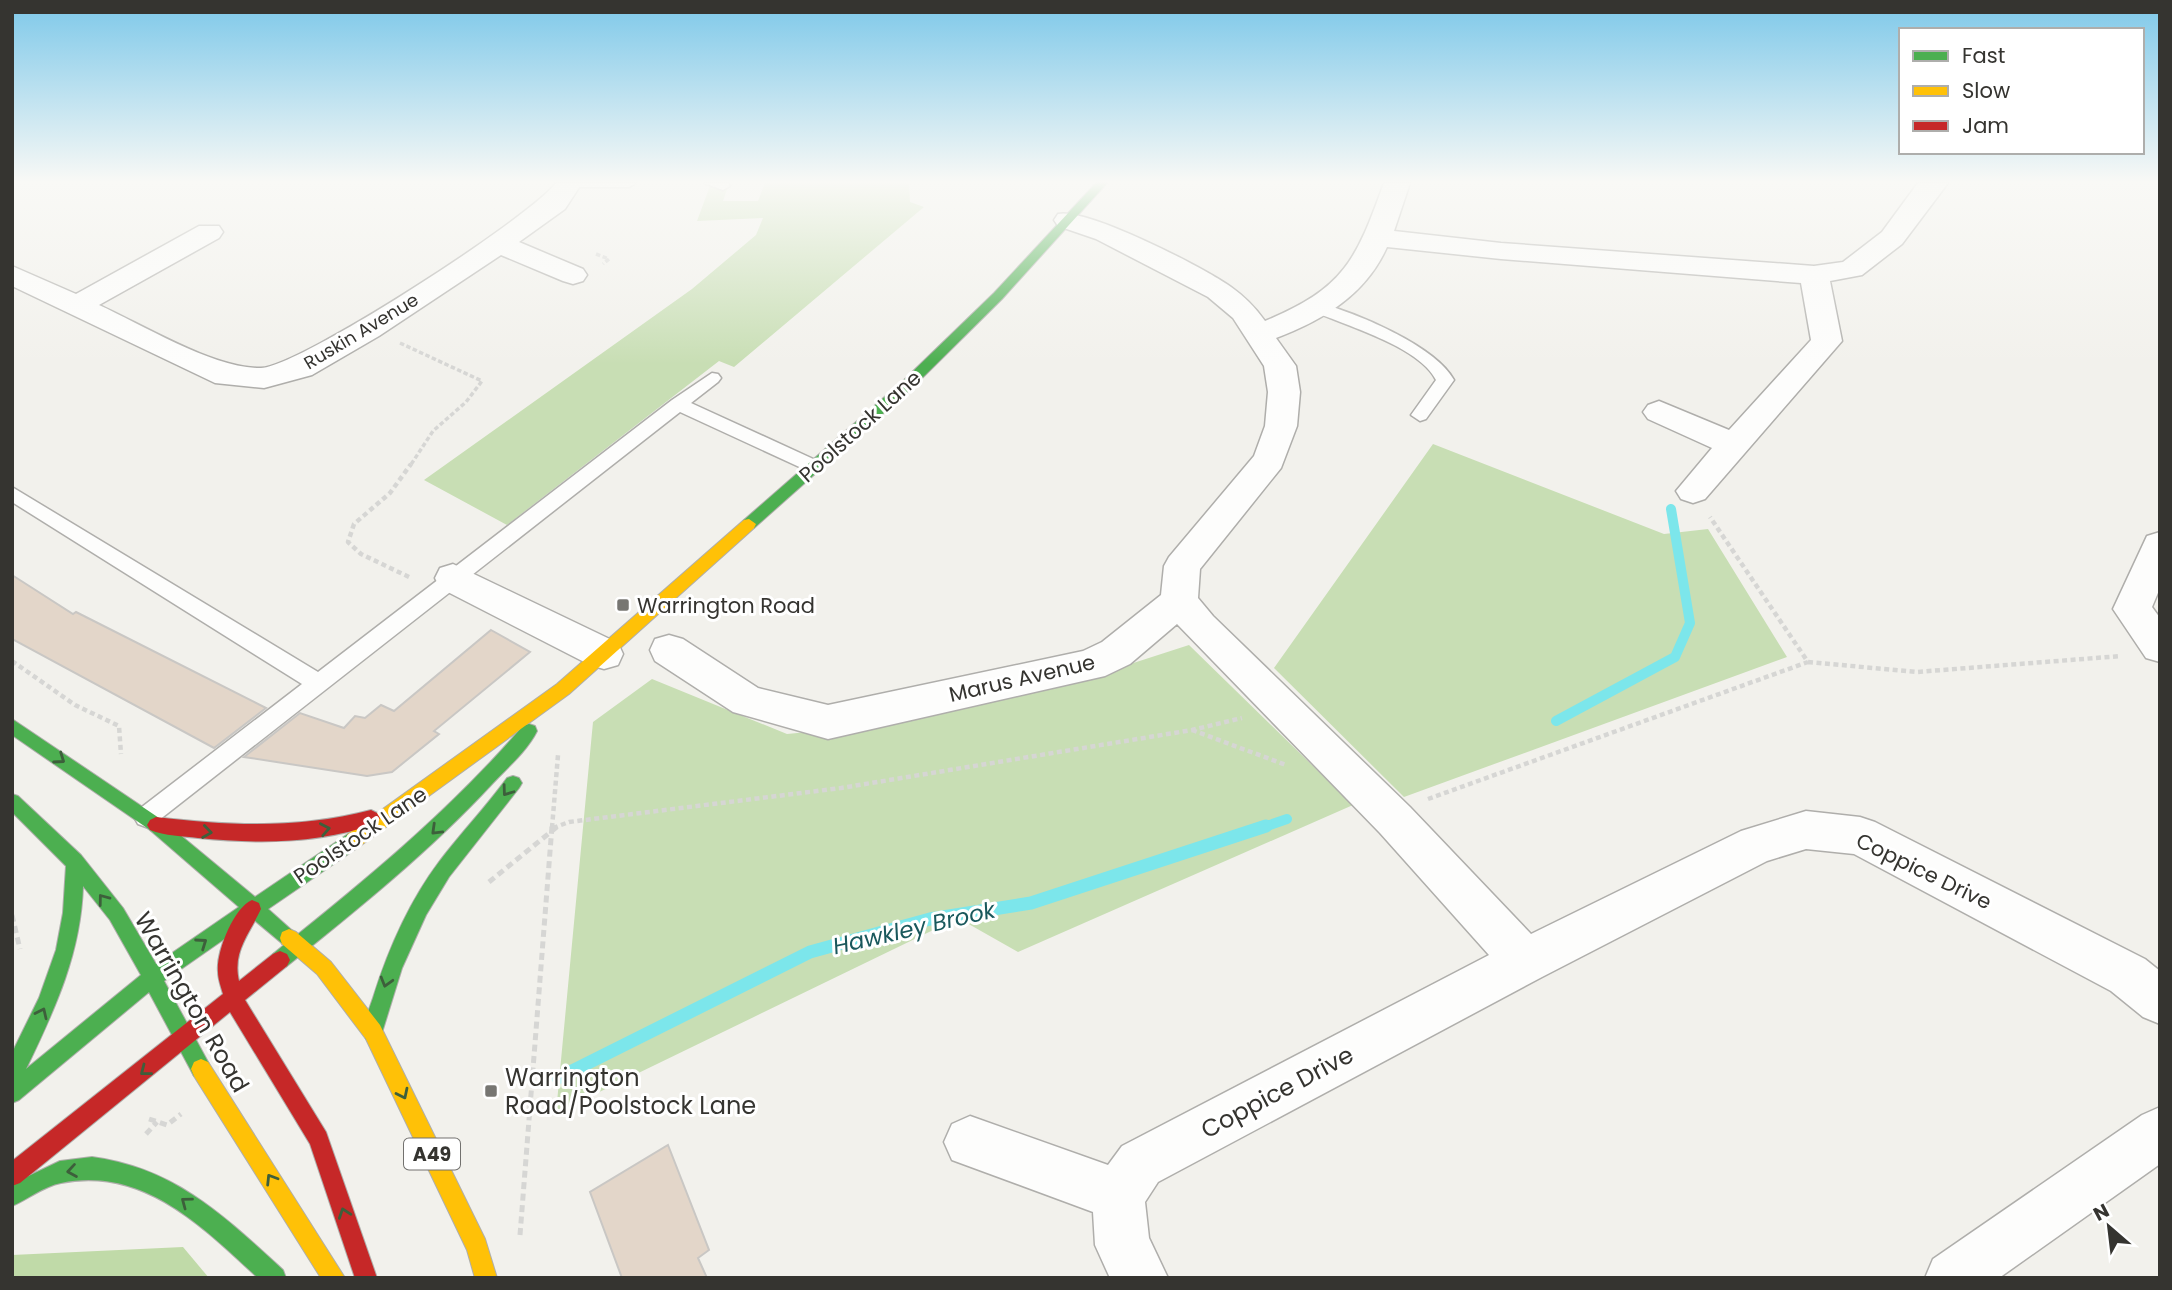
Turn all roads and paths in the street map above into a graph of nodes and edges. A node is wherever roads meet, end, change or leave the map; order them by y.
1 (189, 243) edge
2 (1047, 243) edge
3 (1126, 243) edge
4 (1374, 243) edge
5 (1432, 243) edge
6 (1885, 243) edge
7 (499, 244) joint
8 (12, 275) edge
9 (573, 275) dead end
10 (1814, 275) junction
11 (75, 306) junction
12 (1316, 307) junction
13 (368, 328) junction
14 (1261, 333) junction
15 (712, 378) dead end
16 (678, 404) junction
17 (1659, 412) dead end
18 (1420, 415) dead end
19 (1733, 444) junction
20 (815, 467) junction
21 (1693, 491) joint
22 (12, 493) edge
23 (2160, 545) edge
24 (446, 584) junction
25 (1179, 601) junction
26 (669, 650) dead end
27 (2146, 651) edge
28 (604, 654) junction
29 (12, 661) edge
30 (1808, 662) junction
31 (320, 684) junction
32 (563, 689) junction
33 (1278, 702) junction
34 (12, 726) edge
35 (119, 726) dead end
36 (12, 801) edge
37 (406, 805) junction
38 (1388, 813) junction
39 (151, 821) junction
40 (552, 828) junction
41 (75, 861) junction
42 (252, 908) junction
43 (300, 947) junction
44 (1525, 961) junction
45 (153, 977) junction
46 (234, 1000) junction
47 (2160, 1001) edge
48 (373, 1032) junction
49 (183, 1041) junction
50 (12, 1075) edge
51 (12, 1093) edge
52 (2160, 1133) edge
53 (970, 1142) dead end
54 (12, 1175) edge
55 (12, 1195) edge
56 (1118, 1195) junction
57 (520, 1238) dead end
58 (275, 1278) edge
59 (334, 1278) edge
60 (366, 1278) edge
61 (486, 1278) edge
62 (1141, 1278) edge
63 (1952, 1278) edge

1 - 11 street
2 - 20 main road, Poolstock Lane
3 - 14 street
4 - 12 street
5 - 10 street
6 - 10 street
7 - 9 street
7 - 13 street, Ruskin Avenue
8 - 11 street, Ruskin Avenue
10 - 19 street
11 - 13 street, Ruskin Avenue
12 - 14 street
12 - 18 lane
13 - 24 path
14 - 25 street
15 - 16 lane
16 - 20 lane
16 - 24 lane
17 - 19 street
19 - 21 street
20 - 28 main road, Poolstock Lane
21 - 30 path
22 - 31 lane
23 - 27 street
24 - 28 street
24 - 31 lane
25 - 26 street, Marus Avenue
25 - 33 street
27 - 30 path
28 - 32 main road, Poolstock Lane
29 - 35 path
30 - 38 path
31 - 39 lane
32 - 37 main road, Poolstock Lane
32 - 40 path
32 -> 43 main road, Poolstock Lane
32 -> 48 main road
33 - 38 street
33 - 40 path
34 -> 39 main road, A49
36 - 41 main road, Warrington Road
39 -> 37 main road
37 - 42 main road, Poolstock Lane
38 - 44 street
39 - 42 main road, A49
40 - 57 path
45 -> 41 main road, Warrington Road
50 -> 41 main road
42 - 43 main road, A49
45 -> 42 main road, Poolstock Lane
42 - 46 main road
43 - 46 main road, Poolstock Lane
43 - 48 main road, A49
44 - 47 street, Coppice Drive
44 - 56 street, Coppice Drive
45 - 49 main road, Warrington Road
45 - 51 main road, Poolstock Lane
46 - 49 main road, Poolstock Lane
60 -> 46 main road
48 -> 61 main road, A49
49 -> 54 main road, Poolstock Lane
59 -> 49 main road, Warrington Road
52 - 63 street
53 - 56 street
58 -> 55 main road
56 - 62 street

